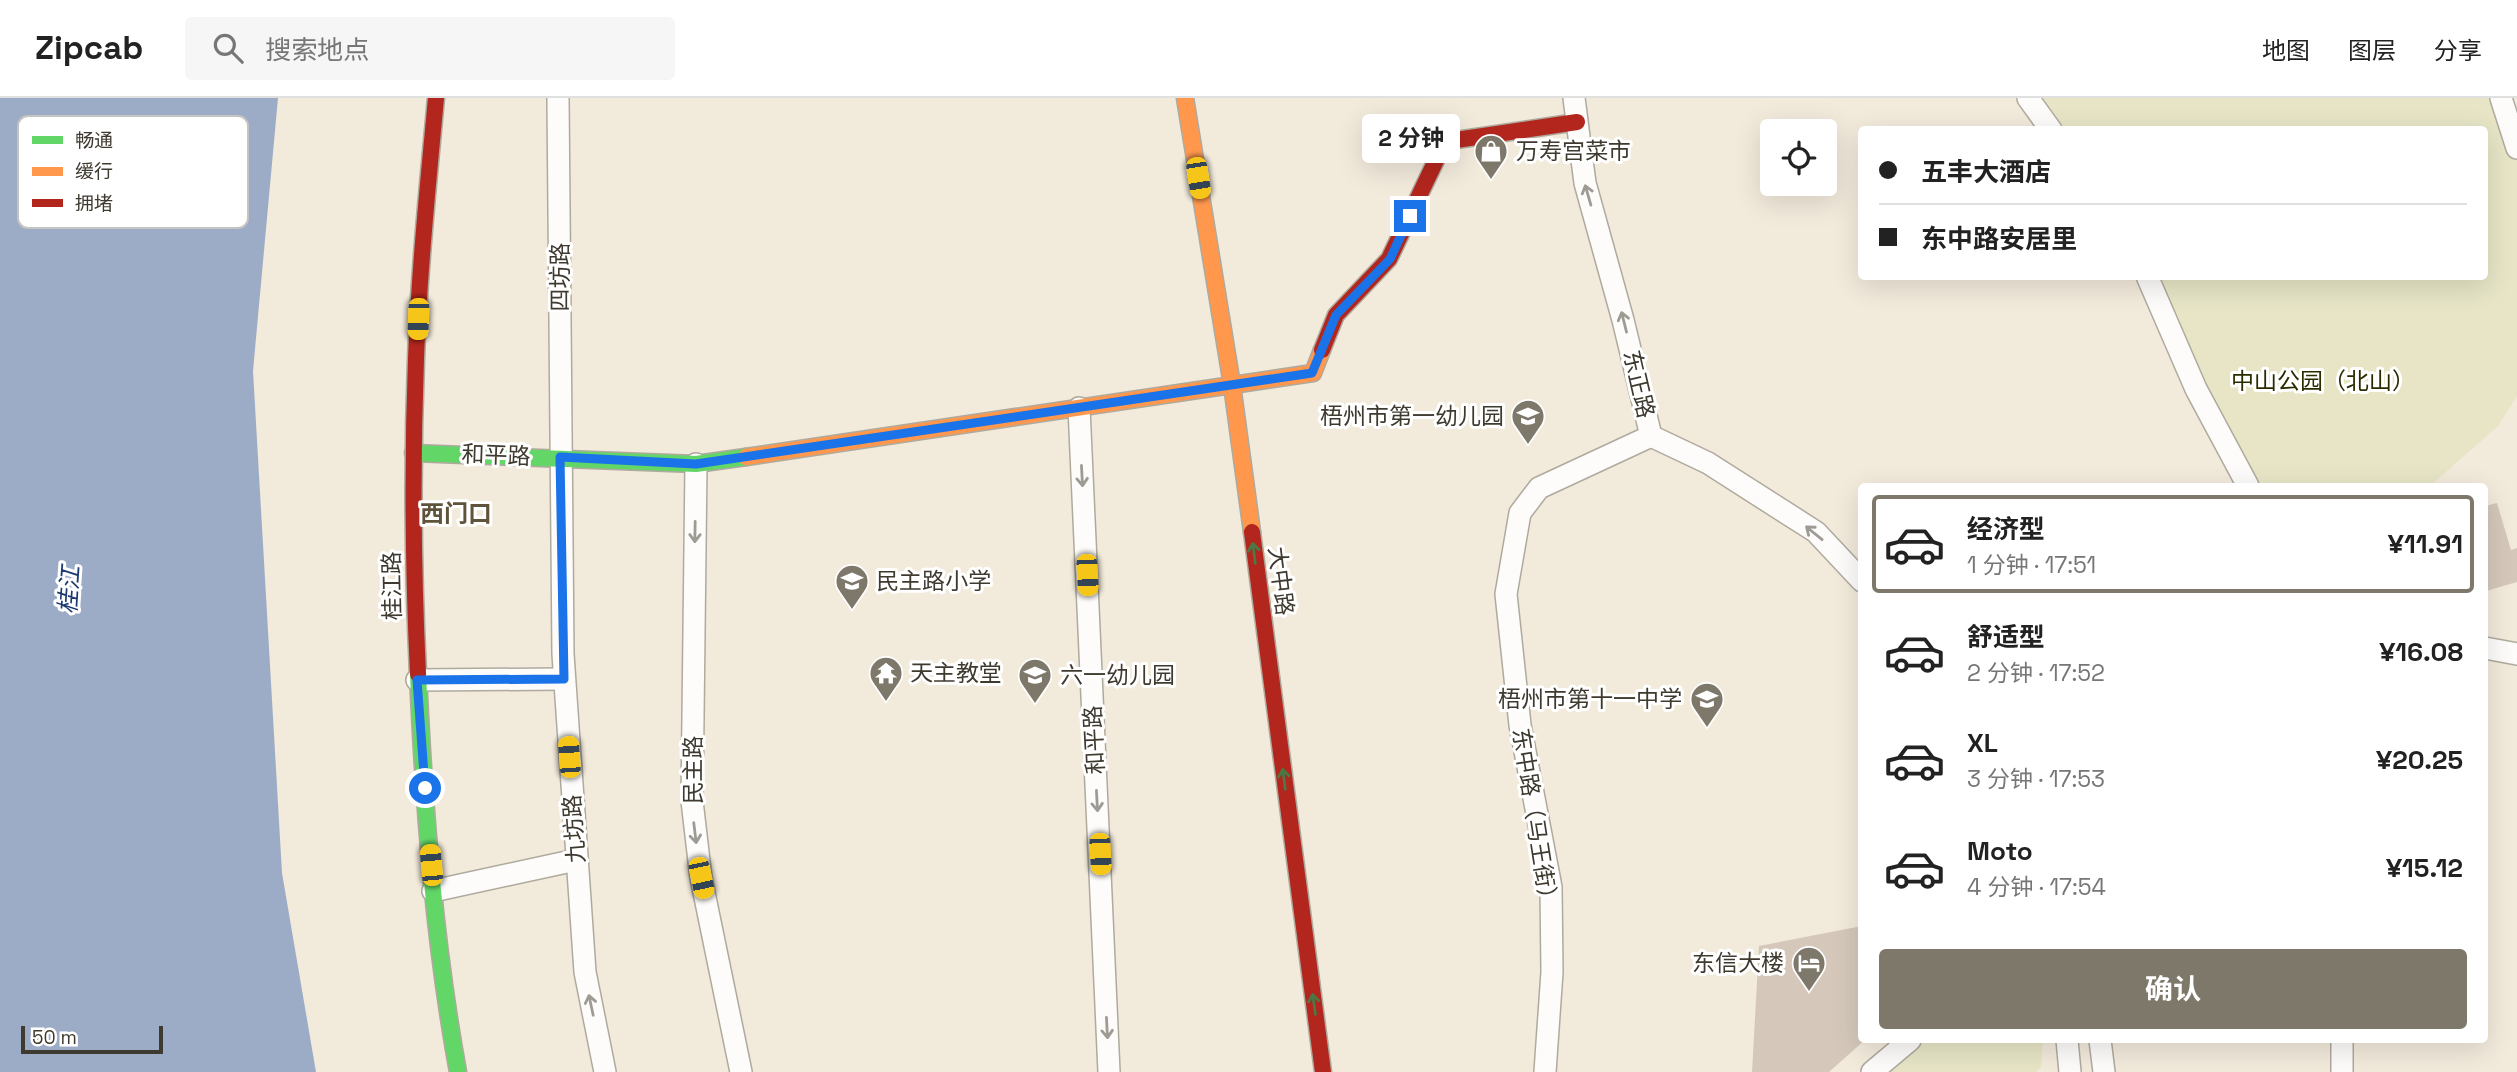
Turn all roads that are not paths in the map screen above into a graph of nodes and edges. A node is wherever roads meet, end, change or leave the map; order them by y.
1 (436, 98) edge
2 (558, 98) edge
3 (1185, 98) edge
4 (1574, 98) edge
5 (2028, 98) edge
6 (2501, 98) edge
7 (1577, 122) junction
8 (2048, 126) edge
9 (2517, 148) edge
10 (2149, 280) edge
11 (1232, 385) junction
12 (1079, 408) junction
13 (1651, 436) junction
14 (413, 453) junction
15 (560, 457) junction
16 (696, 464) junction
17 (2246, 483) edge
18 (1858, 577) edge
19 (2488, 649) edge
20 (2517, 654) edge
21 (564, 679) junction
22 (417, 680) junction
23 (576, 860) junction
24 (433, 891) junction
25 (1906, 1043) edge
26 (2067, 1043) edge
27 (2100, 1043) edge
28 (2342, 1043) edge
29 (458, 1072) edge
30 (605, 1072) edge
31 (741, 1072) edge
32 (1109, 1072) edge
33 (1323, 1072) edge
34 (1545, 1072) edge
35 (1872, 1072) edge
36 (2070, 1072) edge
37 (2104, 1072) edge
38 (2342, 1072) edge

1 - 14 street, 桂江路
2 - 15 street, 四坊路
3 - 11 street, 大中路
4 - 7 street, 东正路
5 - 8 street
6 - 9 street
7 - 11 street, 和平路
13 -> 7 street, 东正路
10 - 17 street
11 - 12 street, 和平路
33 -> 11 street, 大中路
12 - 16 street, 和平路
12 -> 32 street, 和平路
18 -> 13 street, 东正路
13 - 34 street, 东中路（马王街）
14 - 15 street, 和平路
14 - 22 street, 桂江路
15 - 16 street, 和平路
15 - 21 street, 九坊路
16 -> 31 street, 民主路
19 - 20 street
21 - 22 street
21 - 23 street, 九坊路
22 - 24 street, 桂江路
23 - 24 street
30 -> 23 street, 九坊路
24 - 29 street, 桂江路
25 - 35 street
26 - 36 street
27 - 37 street
28 - 38 street

